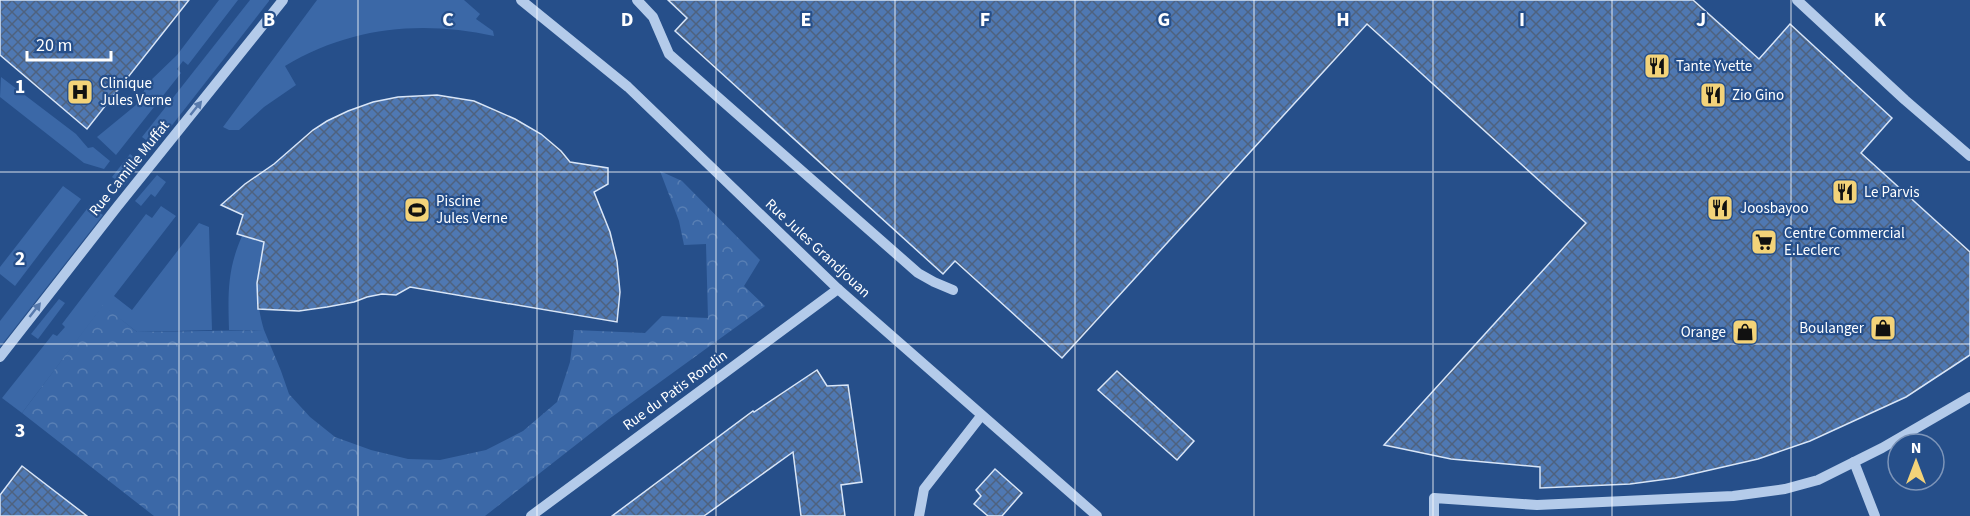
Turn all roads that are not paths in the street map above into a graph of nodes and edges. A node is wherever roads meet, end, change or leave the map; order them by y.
1 (283, 0) edge
2 (521, 0) edge
3 (637, 0) edge
4 (1797, 0) edge
5 (1970, 156) edge
6 (838, 289) junction
7 (953, 290) dead end
8 (0, 357) edge
9 (1970, 397) edge
10 (981, 416) junction
11 (1854, 462) junction
12 (531, 516) edge
13 (919, 516) edge
14 (1097, 516) edge
15 (1434, 516) edge
16 (1875, 516) edge

8 -> 1 street, Rue Camille Muffat
2 - 6 street, Rue Jules Grandjouan
3 - 7 street
4 - 5 street
6 - 10 street, Rue Jules Grandjouan
6 - 12 street, Rue du Patis Rondin
9 - 11 street
10 - 13 street
10 - 14 street, Rue Jules Grandjouan
11 - 15 street
11 - 16 street

